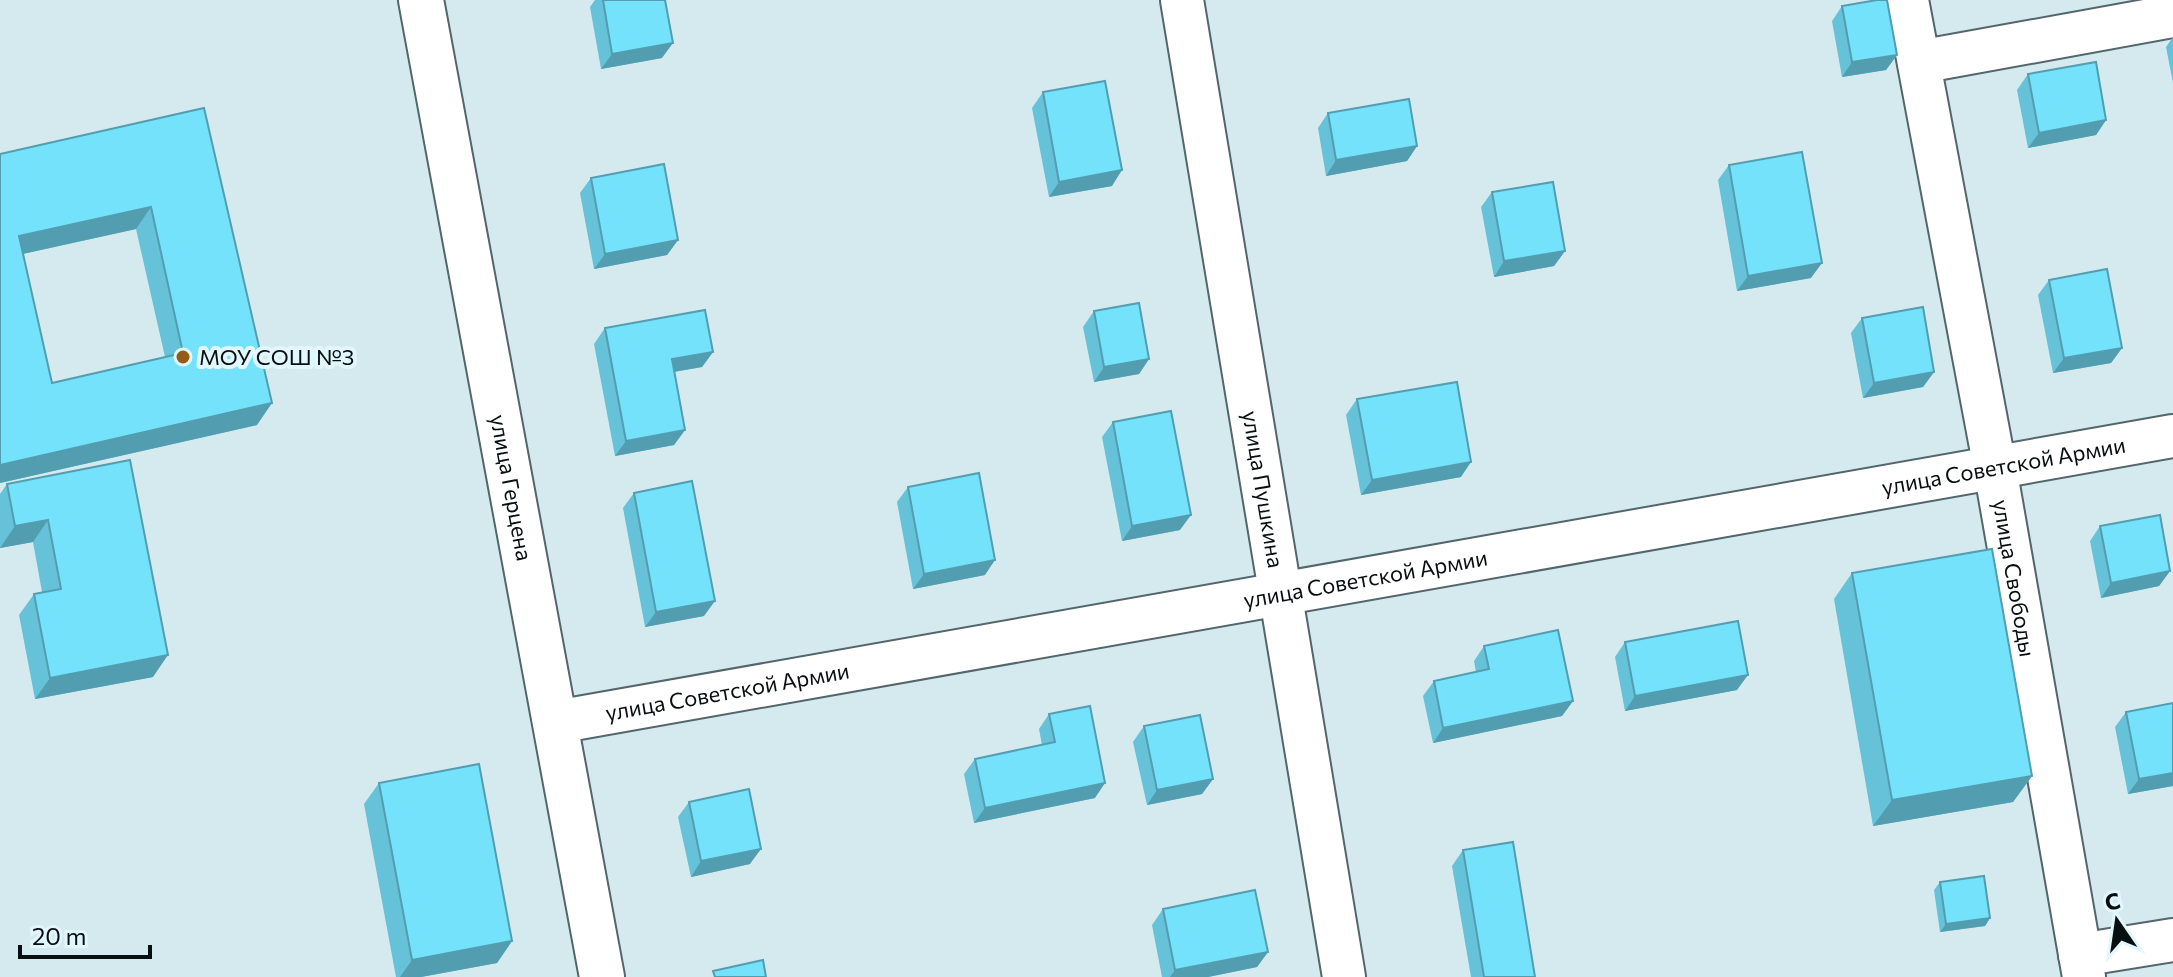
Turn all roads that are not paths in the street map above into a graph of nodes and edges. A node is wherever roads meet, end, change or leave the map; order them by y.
1 (421, 0) edge
2 (1182, 0) edge
3 (1907, 0) edge
4 (2173, 16) edge
5 (1919, 62) junction
6 (2173, 436) edge
7 (1995, 468) junction
8 (1279, 594) junction
9 (556, 722) junction
10 (2173, 940) edge
11 (2082, 966) edge
12 (602, 977) edge
13 (1344, 977) edge

1 - 9 street, улица Герцена
2 - 8 street, улица Пушкина
3 - 5 street, улица Свободы
4 - 5 street
5 - 7 street, улица Свободы
6 - 7 street, улица Советской Армии
7 - 8 street, улица Советской Армии
7 - 11 street, улица Свободы
8 - 9 street, улица Советской Армии
8 - 13 street, улица Пушкина
9 - 12 street, улица Герцена
10 - 11 street, улица Свободы

